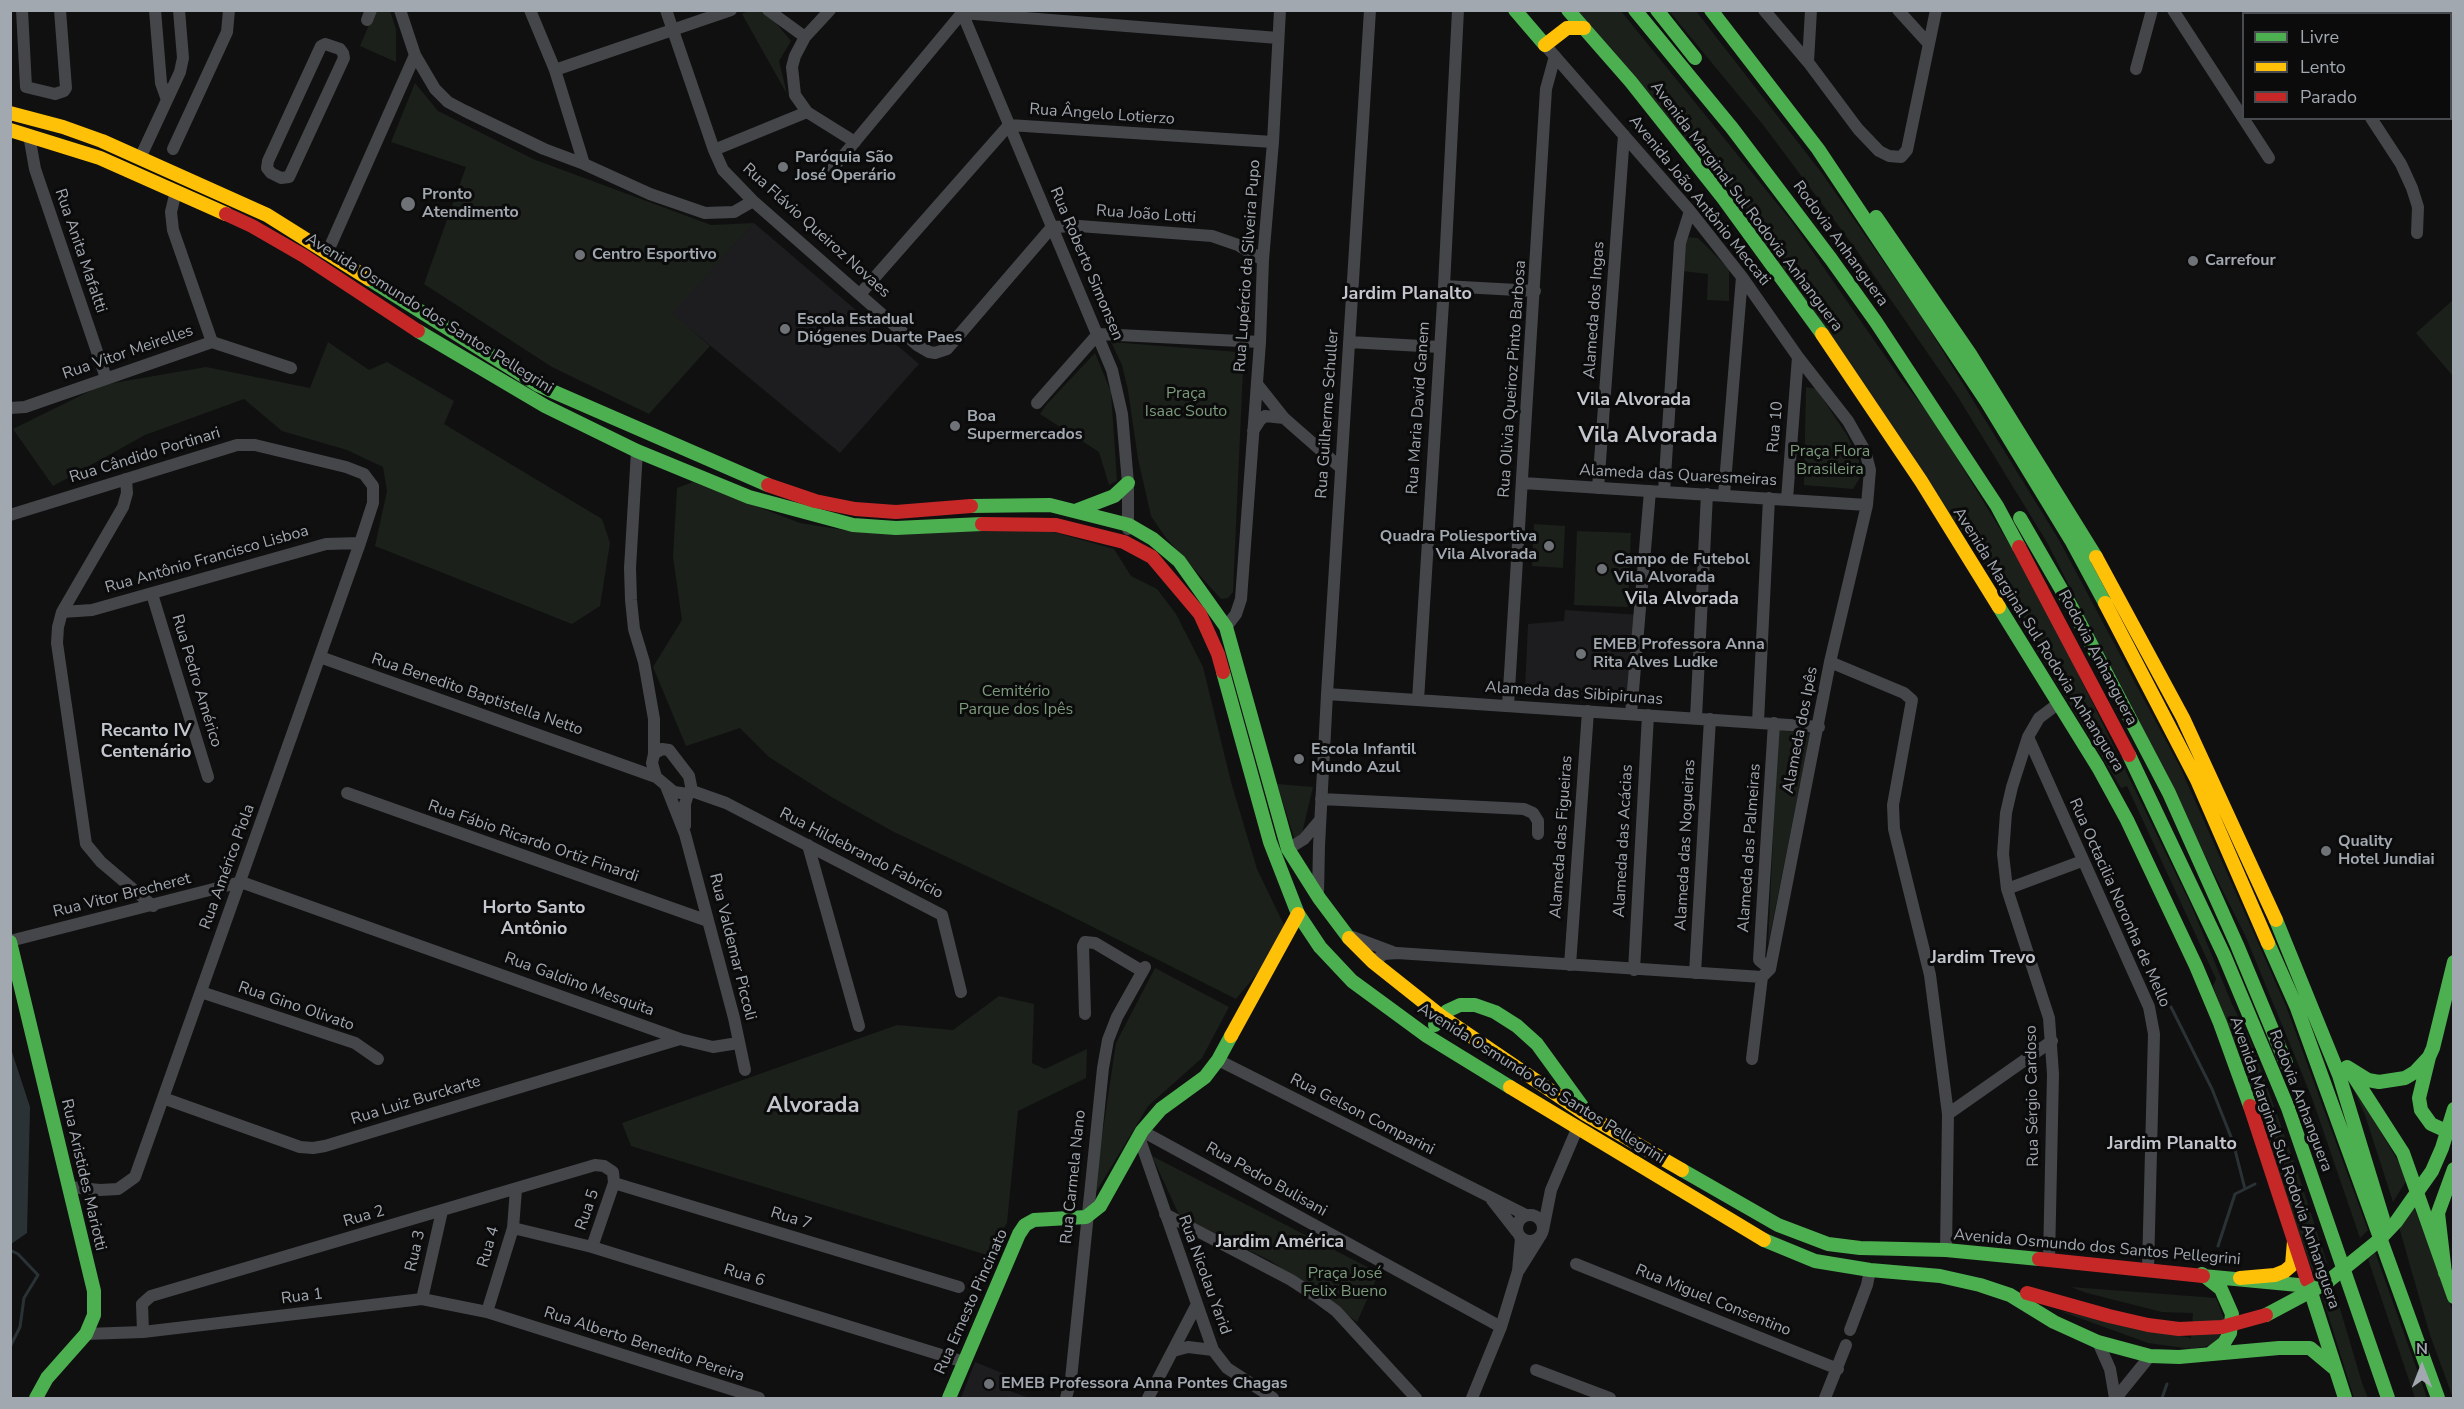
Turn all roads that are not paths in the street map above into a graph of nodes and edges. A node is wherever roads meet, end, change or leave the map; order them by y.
1 (22, 10) edge
2 (60, 10) edge
3 (155, 10) edge
4 (179, 10) edge
5 (229, 10) edge
6 (400, 10) edge
7 (530, 10) edge
8 (666, 10) edge
9 (731, 10) edge
10 (768, 10) edge
11 (830, 10) edge
12 (1280, 10) edge
13 (1370, 10) edge
14 (1458, 10) edge
15 (1515, 10) edge
16 (1568, 10) edge
17 (1635, 10) edge
18 (1657, 10) edge
19 (1764, 10) edge
20 (1811, 10) edge
21 (1898, 10) edge
22 (1936, 10) edge
23 (2152, 10) edge
24 (2173, 10) edge
25 (1711, 11) edge
26 (962, 12) edge
27 (1584, 27) junction
28 (674, 31) junction
29 (805, 37) junction
30 (1278, 38) junction
31 (1928, 43) junction
32 (1545, 45) junction
33 (415, 55) junction
34 (1555, 56) junction
35 (1808, 62) junction
36 (1703, 68) dead end
37 (2136, 69) dead end
38 (555, 70) junction
39 (167, 100) junction
40 (10, 112) edge
41 (807, 112) junction
42 (2242, 116) edge
43 (2244, 120) edge
44 (2373, 120) edge
45 (1009, 126) junction
46 (10, 130) edge
47 (29, 135) junction
48 (1624, 135) junction
49 (855, 142) junction
50 (1273, 142) junction
51 (173, 149) dead end
52 (1818, 149) junction
53 (714, 150) junction
54 (140, 158) junction
55 (2269, 158) dead end
56 (584, 164) junction
57 (833, 168) dead end
58 (289, 177) joint
59 (176, 191) junction
60 (753, 201) junction
61 (1690, 211) junction
62 (1052, 227) junction
63 (2417, 233) dead end
64 (328, 251) junction
65 (1263, 260) junction
66 (1742, 277) junction
67 (1444, 286) junction
68 (1535, 291) junction
69 (861, 293) junction
70 (405, 323) junction
71 (441, 324) junction
72 (1098, 334) junction
73 (212, 342) junction
74 (1260, 342) junction
75 (1349, 342) junction
76 (1440, 347) junction
77 (1798, 357) junction
78 (291, 368) dead end
79 (106, 378) junction
80 (1257, 384) junction
81 (1037, 403) dead end
82 (10, 408) edge
83 (1284, 418) junction
84 (1253, 431) junction
85 (658, 438) junction
86 (637, 451) junction
87 (1341, 468) junction
88 (126, 479) junction
89 (1128, 483) junction
90 (1523, 483) junction
91 (1870, 486) joint
92 (1598, 488) junction
93 (1650, 491) junction
94 (1664, 492) junction
95 (1707, 494) junction
96 (1724, 495) junction
97 (1769, 498) junction
98 (1787, 499) junction
99 (2011, 501) dead end
100 (374, 503) joint
101 (1867, 505) junction
102 (1075, 511) junction
103 (10, 515) edge
104 (1129, 525) junction
105 (1125, 542) junction
106 (360, 543) junction
107 (152, 594) junction
108 (1197, 610) junction
109 (62, 612) junction
110 (1226, 627) junction
111 (320, 657) junction
112 (1830, 662) junction
113 (1327, 694) junction
114 (1418, 700) junction
115 (2059, 703) junction
116 (1508, 706) junction
117 (1588, 711) junction
118 (1631, 714) junction
119 (1648, 715) junction
120 (1696, 718) junction
121 (654, 719) junction
122 (1710, 719) junction
123 (1758, 722) junction
124 (1774, 723) junction
125 (1819, 727) junction
126 (2028, 737) junction
127 (669, 750) junction
128 (654, 756) junction
129 (623, 764) junction
130 (208, 777) dead end
131 (656, 777) junction
132 (666, 786) junction
133 (690, 793) junction
134 (347, 794) dead end
135 (1322, 799) junction
136 (1320, 819) junction
137 (685, 834) junction
138 (1538, 834) dead end
139 (808, 845) junction
140 (1288, 849) junction
141 (2082, 861) junction
142 (241, 882) junction
143 (2007, 889) junction
144 (1318, 898) junction
145 (153, 906) junction
146 (1298, 914) junction
147 (708, 921) junction
148 (1342, 930) junction
149 (10, 942) edge
150 (1397, 953) junction
151 (1372, 962) junction
152 (2454, 962) edge
153 (1570, 965) junction
154 (1634, 970) junction
155 (1695, 973) junction
156 (1766, 973) junction
157 (2300, 976) junction
158 (1352, 981) junction
159 (201, 992) junction
160 (962, 992) dead end
161 (1085, 1014) dead end
162 (1441, 1016) junction
163 (859, 1026) dead end
164 (1427, 1036) junction
165 (680, 1039) junction
166 (2052, 1041) junction
167 (738, 1042) junction
168 (2429, 1057) junction
169 (378, 1059) dead end
170 (1752, 1059) dead end
171 (1218, 1060) junction
172 (2348, 1067) junction
173 (745, 1070) dead end
174 (2292, 1080) dead end
175 (163, 1098) junction
176 (2454, 1109) edge
177 (1586, 1114) junction
178 (1948, 1114) junction
179 (1576, 1129) junction
180 (2454, 1129) edge
181 (1140, 1134) junction
182 (2454, 1169) edge
183 (614, 1182) junction
184 (70, 1187) junction
185 (516, 1189) junction
186 (1551, 1190) junction
187 (1492, 1199) junction
188 (442, 1211) junction
189 (1165, 1214) junction
190 (1529, 1215) junction
191 (1086, 1217) junction
192 (513, 1227) junction
193 (1541, 1234) junction
194 (1519, 1235) junction
195 (2293, 1237) junction
196 (592, 1247) junction
197 (1882, 1248) junction
198 (2353, 1249) dead end
199 (1947, 1250) junction
200 (2049, 1260) junction
201 (1576, 1264) dead end
202 (2148, 1269) junction
203 (1870, 1270) junction
204 (2360, 1270) dead end
205 (1518, 1271) junction
206 (2445, 1273) junction
207 (2202, 1274) junction
208 (2240, 1278) junction
209 (1980, 1285) junction
210 (2309, 1286) junction
211 (958, 1287) dead end
212 (2027, 1293) junction
213 (2454, 1297) edge
214 (422, 1299) junction
215 (1196, 1306) junction
216 (2406, 1309) junction
217 (487, 1312) junction
218 (519, 1323) joint
219 (1501, 1328) junction
220 (1850, 1330) dead end
221 (143, 1332) junction
222 (86, 1334) junction
223 (2098, 1342) junction
224 (1846, 1345) dead end
225 (1213, 1350) junction
226 (1173, 1352) junction
227 (2211, 1353) junction
228 (2150, 1356) junction
229 (964, 1362) junction
230 (2334, 1368) junction
231 (1838, 1369) junction
232 (1536, 1370) dead end
233 (36, 1398) edge
234 (759, 1398) edge
235 (949, 1398) edge
236 (1066, 1398) edge
237 (1148, 1398) edge
238 (1273, 1398) edge
239 (1416, 1398) edge
240 (1472, 1398) edge
241 (1610, 1398) edge
242 (1825, 1398) edge
243 (2116, 1398) edge
244 (2345, 1398) edge
245 (2388, 1398) edge
246 (2438, 1398) edge

1 - 2 street
3 - 39 street
4 - 39 street
5 - 51 street
6 - 33 street
7 - 38 street
8 - 28 street, Rua Flávio Queiroz Novaes
9 - 28 street
10 - 29 street
11 - 29 street
12 - 30 street, Rua Lupércio da Silveira Pupo
13 - 75 street, Rua Guilherme Schuller
14 - 67 street, Rua Maria David Ganem
15 - 32 main road, Avenida João Antônio Meccati
16 - 27 main road, Avenida Marginal Sul Rodovia Anhanguera
17 - 245 main road, Rodovia Anhanguera
18 - 36 main road
19 - 35 street
20 - 35 street
21 - 31 street
22 - 31 street
23 - 37 street
24 - 42 street
25 - 52 main road
26 - 30 street
26 - 45 street, Rua Roberto Simonsen
26 - 49 street
27 - 32 main road
27 - 115 main road, Avenida Marginal Sul Rodovia Anhanguera
28 - 38 street
28 - 53 street, Rua Flávio Queiroz Novaes
29 - 41 street
30 - 50 street, Rua Lupércio da Silveira Pupo
31 - 35 street
32 - 34 street, Avenida João Antônio Meccati
33 - 56 street
33 - 64 street
34 - 48 street, Avenida João Antônio Meccati
34 - 68 street, Rua Olivia Queiroz Pinto Barbosa
38 - 56 street
39 - 54 street
40 - 54 main road, Avenida Osmundo dos Santos Pellegrini
41 - 49 street
41 - 53 street
43 - 55 street
44 - 63 street
45 - 50 street, Rua Ângelo Lotierzo
45 - 62 street, Rua Roberto Simonsen
45 - 69 street, Rua Ângelo Lotierzo
46 - 47 main road, Avenida Osmundo dos Santos Pellegrini
47 - 59 main road, Avenida Osmundo dos Santos Pellegrini
47 - 79 street, Rua Anita Mafaltti
48 - 61 street, Avenida João Antônio Meccati
48 - 92 street, Alameda dos Ingas
49 - 57 street
50 - 65 street, Rua Lupércio da Silveira Pupo
52 - 157 main road
52 - 216 main road
53 - 60 street, Rua Flávio Queiroz Novaes
54 - 64 main road, Avenida Osmundo dos Santos Pellegrini
56 - 60 street
58 - 58 street
59 - 70 main road, Avenida Osmundo dos Santos Pellegrini
59 - 73 street
60 - 69 street, Rua Flávio Queiroz Novaes
61 - 66 street, Avenida João Antônio Meccati
61 - 94 street
62 - 65 street, Rua João Lotti
62 - 69 street, Rua Flávio Queiroz Novaes
62 - 72 street, Rua Roberto Simonsen
64 - 71 main road, Avenida Osmundo dos Santos Pellegrini
65 - 74 street, Rua Lupércio da Silveira Pupo
66 - 77 street, Avenida João Antônio Meccati
66 - 96 street
67 - 68 street
67 - 76 street, Rua Maria David Ganem
68 - 90 street, Rua Olivia Queiroz Pinto Barbosa
70 - 71 main road
70 - 86 main road, Avenida Osmundo dos Santos Pellegrini
71 - 85 main road, Avenida Osmundo dos Santos Pellegrini
72 - 74 street
72 - 81 street
72 - 89 street, Rua Roberto Simonsen
73 - 78 street, Rua Vitor Meirelles
73 - 79 street, Rua Vitor Meirelles
74 - 80 street, Rua Lupércio da Silveira Pupo
75 - 76 street
75 - 87 street, Rua Guilherme Schuller
76 - 114 street, Rua Maria David Ganem
77 - 91 street, Avenida João Antônio Meccati
77 - 98 street, Rua 10
79 - 82 street, Rua Vitor Meirelles
80 - 83 street
80 - 84 street, Rua Lupércio da Silveira Pupo
83 - 84 street
83 - 87 street
84 - 110 street, Rua Lupércio da Silveira Pupo
85 - 86 main road
85 - 102 main road, Avenida Osmundo dos Santos Pellegrini
86 - 105 main road, Avenida Osmundo dos Santos Pellegrini
86 - 121 street
87 - 113 street, Rua Guilherme Schuller
88 - 100 street, Rua Cândido Portinari
88 - 103 street, Rua Cândido Portinari
88 - 109 street
89 - 102 main road
89 - 104 street, Rua Roberto Simonsen
90 - 92 street, Alameda das Quaresmeiras
90 - 116 street, Rua Olivia Queiroz Pinto Barbosa
91 - 101 street, Alameda dos Ipês
92 - 93 street, Alameda das Quaresmeiras
93 - 94 street, Alameda das Quaresmeiras
93 - 118 street
94 - 95 street, Alameda das Quaresmeiras
95 - 96 street, Alameda das Quaresmeiras
95 - 120 street
96 - 97 street, Alameda das Quaresmeiras
97 - 98 street, Alameda das Quaresmeiras
97 - 123 street
98 - 101 street, Alameda das Quaresmeiras
99 - 174 main road, Rodovia Anhanguera
100 - 106 street, Rua Américo Piola
101 - 112 street, Alameda dos Ipês
102 - 104 main road, Avenida Osmundo dos Santos Pellegrini
104 - 105 street, Rua Roberto Simonsen
104 - 110 main road, Avenida Osmundo dos Santos Pellegrini
105 - 108 main road, Avenida Osmundo dos Santos Pellegrini
106 - 107 street, Rua Antônio Francisco Lisboa
106 - 111 street, Rua Américo Piola
107 - 109 street, Rua Antônio Francisco Lisboa
107 - 130 street, Rua Pedro Américo
108 - 110 main road
108 - 146 main road, Avenida Osmundo dos Santos Pellegrini
109 - 145 street
110 - 140 main road, Avenida Osmundo dos Santos Pellegrini
111 - 129 street, Rua Benedito Baptistella Netto
111 - 142 street, Rua Américo Piola
112 - 125 street, Alameda dos Ipês
112 - 178 street
113 - 114 street, Alameda das Sibipirunas
113 - 135 street, Rua Guilherme Schuller
114 - 116 street, Alameda das Sibipirunas
115 - 126 street, Rua Sérgio Cardoso
115 - 195 main road, Avenida Marginal Sul Rodovia Anhanguera
116 - 117 street, Alameda das Sibipirunas
117 - 118 street, Alameda das Sibipirunas
117 - 153 street, Alameda das Figueiras
118 - 119 street, Alameda das Sibipirunas
119 - 120 street, Alameda das Sibipirunas
119 - 154 street, Alameda das Acácias
120 - 122 street, Alameda das Sibipirunas
121 - 127 street
121 - 128 street
122 - 123 street, Alameda das Sibipirunas
122 - 155 street, Alameda das Nogueiras
123 - 124 street, Alameda das Sibipirunas
124 - 125 street, Alameda das Sibipirunas
124 - 156 street, Alameda das Palmeiras
125 - 156 street, Alameda dos Ipês
126 - 141 street, Rua Octacilia Noronha de Mello
126 - 143 street, Rua Sérgio Cardoso
127 - 128 street
127 - 133 street
128 - 129 street
128 - 131 street
129 - 131 street, Rua Benedito Baptistella Netto
131 - 132 street
132 - 133 street, Rua Hildebrando Fabrício
132 - 137 street, Rua Valdemar Piccoli
133 - 137 street, Rua Valdemar Piccoli
133 - 139 street, Rua Hildebrando Fabrício
134 - 147 street, Rua Fábio Ricardo Ortiz Finardi
135 - 136 street, Rua Guilherme Schuller
135 - 138 street
136 - 140 street
136 - 144 street, Rua Guilherme Schuller
137 - 147 street, Rua Valdemar Piccoli
139 - 160 street, Rua Hildebrando Fabrício
139 - 163 street
140 - 144 main road, Avenida Osmundo dos Santos Pellegrini
141 - 143 street
141 - 202 street, Rua Octacilia Noronha de Mello
142 - 145 street, Rua Vitor Brecheret
142 - 159 street, Rua Américo Piola
142 - 165 street, Rua Galdino Mesquita
143 - 166 street, Rua Sérgio Cardoso
144 - 148 main road, Avenida Osmundo dos Santos Pellegrini
145 - 149 street, Rua Vitor Brecheret
146 - 148 main road
146 - 158 main road, Avenida Osmundo dos Santos Pellegrini
146 - 171 main road
147 - 167 street, Rua Valdemar Piccoli
148 - 150 street
148 - 151 main road, Avenida Osmundo dos Santos Pellegrini
149 - 184 main road, Rua Aristides Mariotti
150 - 151 street
150 - 153 street
151 - 158 main road
151 - 162 main road, Avenida Osmundo dos Santos Pellegrini
152 - 168 main road
153 - 154 street
154 - 155 street
155 - 156 street
156 - 170 street, Alameda dos Ipês
157 - 172 main road
157 - 216 main road
158 - 164 main road, Avenida Osmundo dos Santos Pellegrini
159 - 169 street, Rua Gino Olivato
159 - 175 street, Rua Américo Piola
161 - 191 street, Rua Carmela Nano
162 - 164 main road
162 - 177 main road, Avenida Osmundo dos Santos Pellegrini
162 - 177 main road
164 - 179 main road, Avenida Osmundo dos Santos Pellegrini
165 - 167 street, Rua Galdino Mesquita
165 - 175 street, Rua Luiz Burckarte
166 - 178 street
166 - 200 street, Rua Sérgio Cardoso
167 - 173 street, Rua Valdemar Piccoli
168 - 172 main road
168 - 180 main road
171 - 181 main road
171 - 187 street, Rua Gelson Comparini
172 - 206 main road
175 - 184 street, Rua Américo Piola
176 - 212 main road, bridge
177 - 179 main road
177 - 197 main road, Avenida Osmundo dos Santos Pellegrini
178 - 199 street
179 - 186 street
179 - 203 main road, Avenida Osmundo dos Santos Pellegrini
181 - 189 street, Rua Nicolau Yarid
181 - 191 main road
181 - 219 street, Rua Pedro Bulisani
182 - 206 main road
183 - 185 street, Rua 2
183 - 196 street, Rua 5
183 - 211 street, Rua 7
184 - 222 main road, Rua Aristides Mariotti
185 - 188 street, Rua 2
185 - 192 street, Rua 4
186 - 190 street
186 - 193 street
187 - 190 street, Rua Gelson Comparini
187 - 194 street, Rua Gelson Comparini
188 - 214 street, Rua 3
188 - 221 street, Rua 2
189 - 215 street, Rua Nicolau Yarid
189 - 239 street
190 - 193 street
190 - 194 street
191 - 229 main road, Rua Ernesto Pincinato
191 - 236 street, Rua Carmela Nano
192 - 196 street, Rua 6
192 - 217 street, Rua 4
193 - 194 street
193 - 205 street
194 - 205 street
195 - 208 main road
195 - 210 main road, Avenida Marginal Sul Rodovia Anhanguera
196 - 229 street, Rua 6
197 - 199 main road, Avenida Osmundo dos Santos Pellegrini
197 - 212 main road, Avenida Osmundo dos Santos Pellegrini
198 - 204 main road
199 - 200 main road, Avenida Osmundo dos Santos Pellegrini
200 - 202 main road, Avenida Osmundo dos Santos Pellegrini
201 - 231 street, Rua Miguel Consentino
202 - 207 main road, Avenida Osmundo dos Santos Pellegrini
203 - 209 main road, Avenida Osmundo dos Santos Pellegrini
203 - 220 street
205 - 219 street
206 - 213 main road
207 - 208 main road, Avenida Osmundo dos Santos Pellegrini
207 - 227 main road
208 - 210 main road, Avenida Osmundo dos Santos Pellegrini
209 - 212 main road, Avenida Osmundo dos Santos Pellegrini
209 - 223 main road, Avenida Osmundo dos Santos Pellegrini
210 - 230 main road, Avenida Marginal Sul Rodovia Anhanguera
214 - 217 street, Rua 1
214 - 221 street, Rua 1
215 - 225 street, Rua Nicolau Yarid
215 - 226 street
216 - 246 main road
217 - 218 street, Rua 1
218 - 234 street, Rua Alberto Benedito Pereira
219 - 240 street
221 - 222 street, Rua 1
222 - 233 main road, Rua Aristides Mariotti
223 - 228 main road, Avenida Osmundo dos Santos Pellegrini
223 - 243 street
224 - 231 street
225 - 226 street
225 - 238 street, Rua Nicolau Yarid
226 - 237 street
227 - 228 main road, Avenida Osmundo dos Santos Pellegrini
227 - 230 main road, Avenida Osmundo dos Santos Pellegrini
228 - 243 street
229 - 235 main road, Rua Ernesto Pincinato
230 - 244 main road, Avenida Marginal Sul Rodovia Anhanguera
231 - 242 street
232 - 241 street

